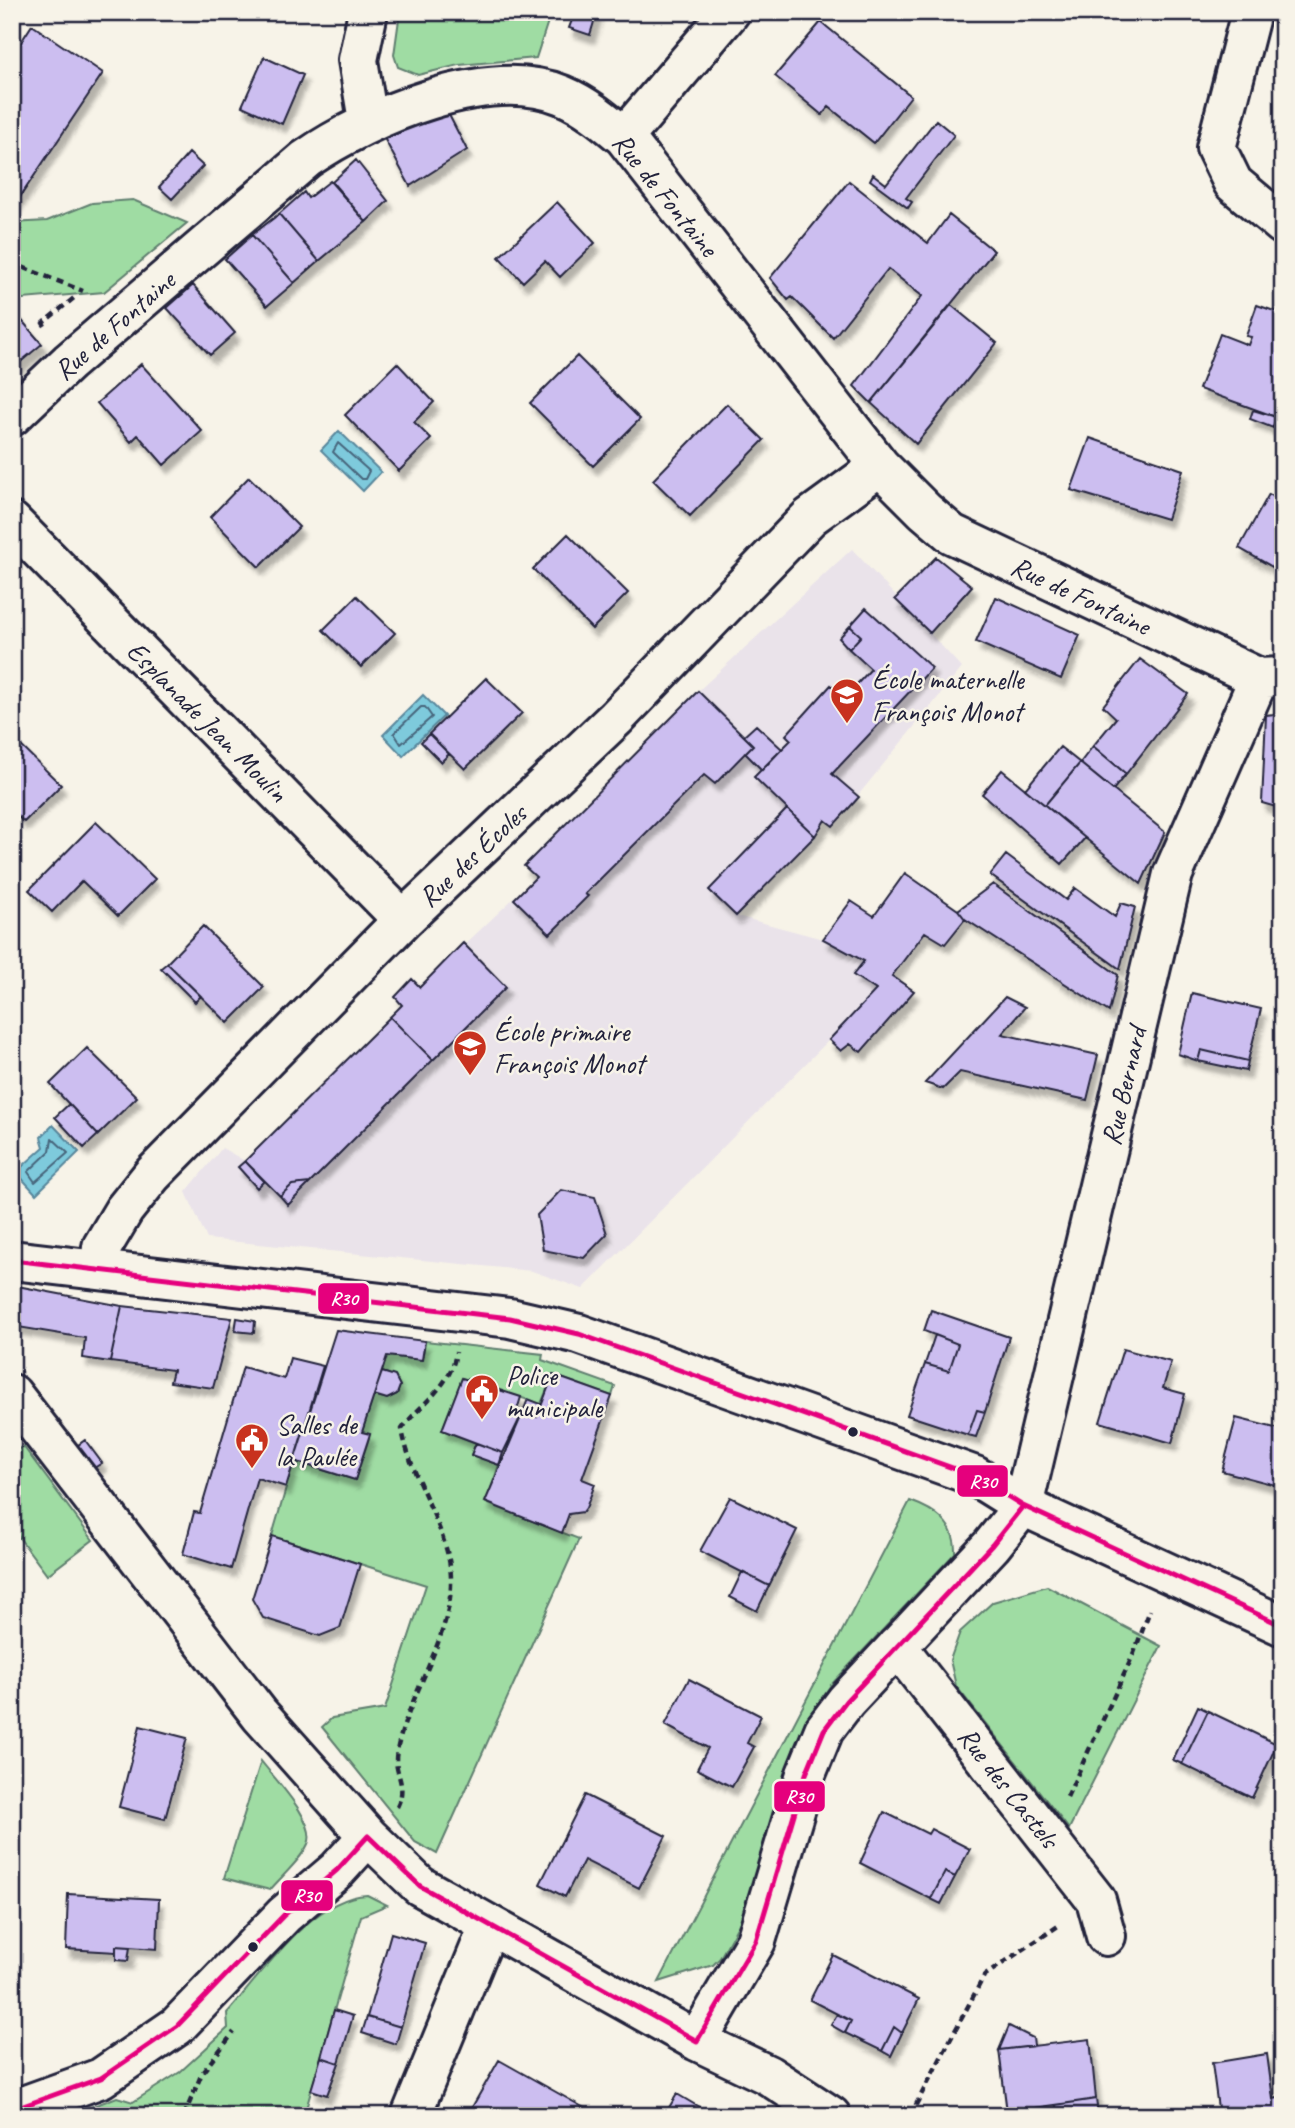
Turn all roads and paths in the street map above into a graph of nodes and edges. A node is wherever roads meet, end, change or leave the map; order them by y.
1 (368, 12) edge
2 (730, 12) edge
3 (1251, 12) edge
4 (369, 121) junction
5 (624, 137) junction
6 (1283, 225) edge
7 (12, 263) edge
8 (69, 362) junction
9 (12, 416) edge
10 (880, 466) junction
11 (12, 522) edge
12 (1271, 678) edge
13 (404, 919) junction
14 (12, 1260) edge
15 (100, 1270) junction
16 (460, 1313) junction
17 (12, 1394) edge
18 (1023, 1506) junction
19 (1164, 1574) junction
20 (1283, 1626) edge
21 (897, 1646) junction
22 (403, 1795) dead end
23 (1047, 1835) junction
24 (368, 1836) junction
25 (1096, 1900) junction
26 (489, 1926) junction
27 (1106, 1936) dead end
28 (697, 2041) junction
29 (12, 2110) edge
30 (411, 2116) edge
31 (831, 2116) edge
32 (910, 2116) edge

1 - 4 street
2 - 5 street
3 - 6 street
4 - 5 street, Rue de Fontaine
4 - 8 street, Rue de Fontaine
5 - 10 street, Rue de Fontaine
7 - 8 path
8 - 9 street, Rue de Fontaine
10 - 12 street, Rue de Fontaine
10 - 13 street, Rue des Écoles
11 - 13 street, Esplanade Jean Moulin
12 - 18 street, Rue Bernard
13 - 15 street, Rue des Écoles
14 - 15 street
15 - 16 street
16 - 18 street
16 - 22 path
17 - 24 street
18 - 19 street
18 - 21 street
19 - 20 street
19 - 23 path
21 - 23 street, Rue des Castels
21 - 28 street
23 - 25 street, Rue des Castels
24 - 26 street
24 - 29 street
25 - 27 street, Rue des Castels
25 - 32 path
26 - 28 street
26 - 30 street
28 - 31 street

